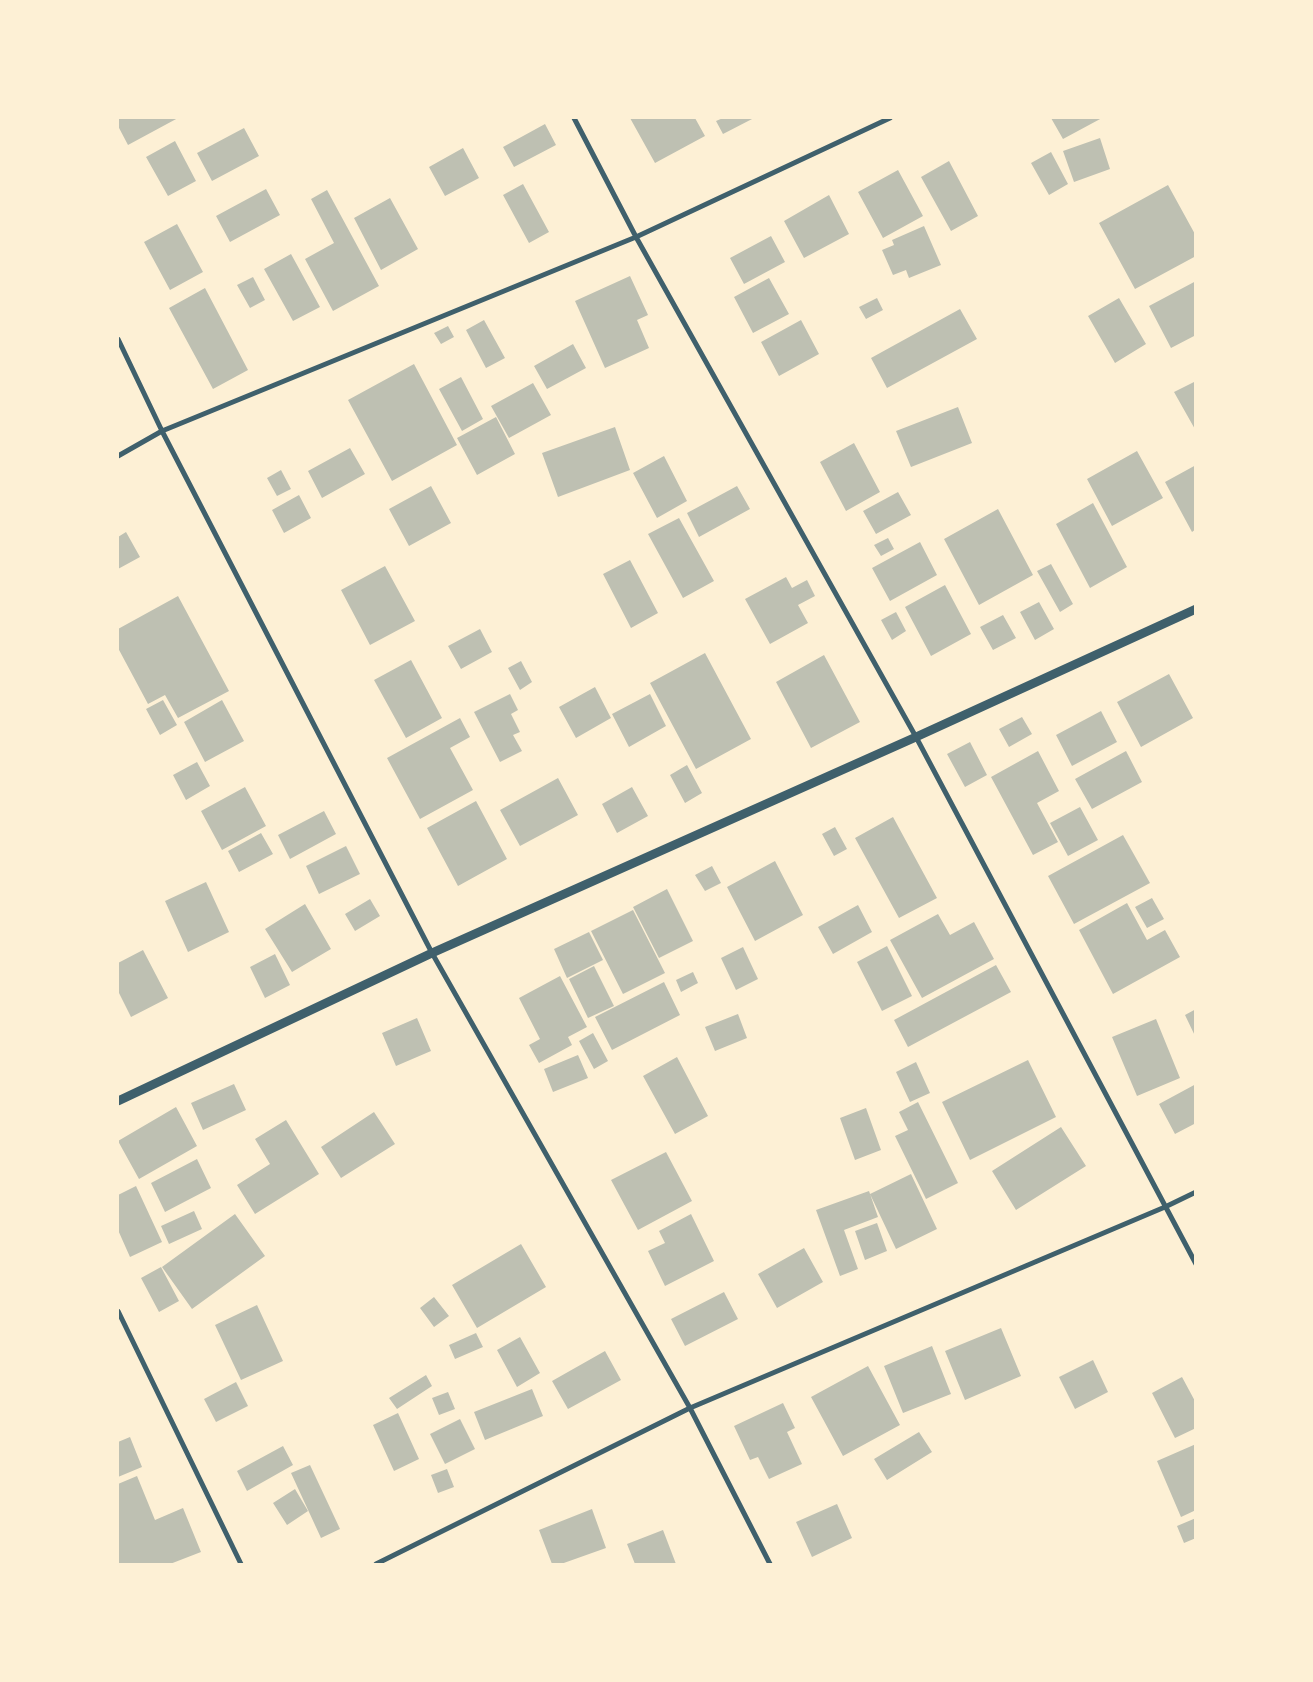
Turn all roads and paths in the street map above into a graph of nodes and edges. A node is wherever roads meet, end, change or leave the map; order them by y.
1 (574, 118) edge
2 (890, 118) edge
3 (636, 237) junction
4 (118, 339) edge
5 (162, 431) junction
6 (118, 456) edge
7 (1196, 609) edge
8 (916, 736) junction
9 (432, 953) junction
10 (118, 1100) edge
11 (1196, 1192) edge
12 (1165, 1207) junction
13 (1196, 1264) edge
14 (118, 1311) edge
15 (690, 1408) junction
16 (240, 1564) edge
17 (376, 1564) edge
18 (770, 1564) edge

1 - 3 street
2 - 3 street
3 - 5 street
3 - 8 street
4 - 5 street
5 - 6 street
5 - 9 street
7 - 8 street
8 - 9 street
8 - 12 street
9 - 10 street
9 - 15 street
11 - 12 street
12 - 13 street
12 - 15 street
14 - 16 street
15 - 17 street
15 - 18 street

